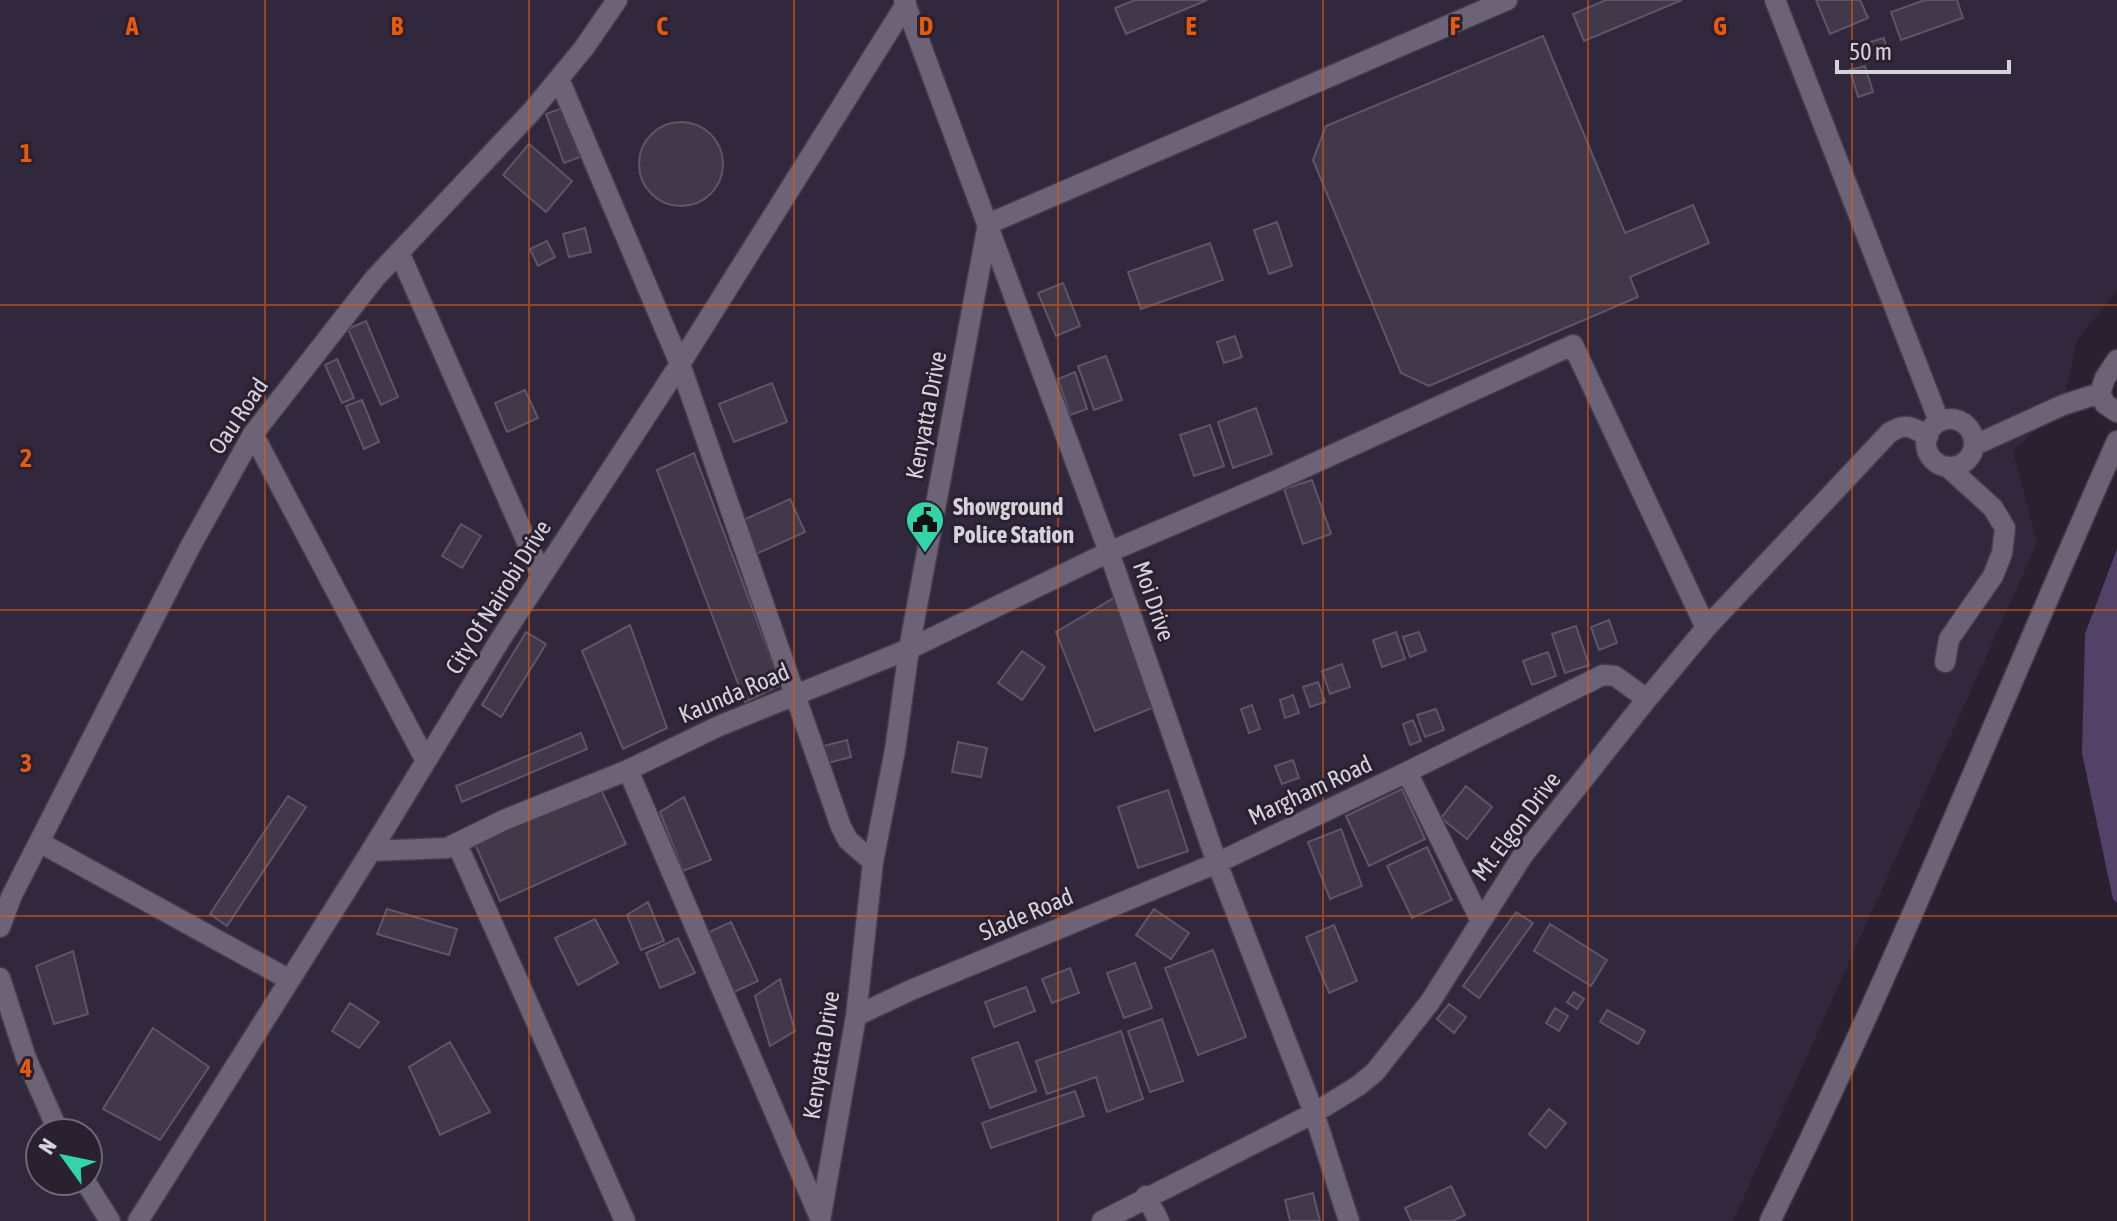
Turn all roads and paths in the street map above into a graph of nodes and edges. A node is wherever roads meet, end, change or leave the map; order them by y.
1 (617, 0) edge
2 (1507, 0) edge
3 (1775, 0) edge
4 (905, 2) edge
5 (559, 79) junction
6 (988, 224) junction
7 (399, 252) junction
8 (2117, 360) edge
9 (680, 364) junction
10 (2100, 393) junction
11 (2117, 412) edge
12 (1934, 428) junction
13 (253, 434) junction
14 (2117, 441) edge
15 (1975, 445) junction
16 (1949, 468) junction
17 (1109, 552) junction
18 (542, 576) junction
19 (1706, 628) junction
20 (909, 649) junction
21 (1945, 662) dead end
22 (793, 695) junction
23 (1647, 699) junction
24 (426, 761) junction
25 (628, 770) junction
26 (1407, 772) junction
27 (39, 842) junction
28 (457, 844) junction
29 (371, 851) junction
30 (873, 862) junction
31 (1217, 863) junction
32 (1480, 919) junction
33 (0, 927) edge
34 (0, 978) edge
35 (290, 980) junction
36 (856, 1016) junction
37 (1314, 1113) junction
38 (52, 1117) edge
39 (1146, 1196) junction
40 (95, 1197) edge
41 (1107, 1219) edge
42 (820, 1220) edge
43 (110, 1221) edge
44 (138, 1221) edge
45 (625, 1221) edge
46 (1159, 1221) edge
47 (1349, 1221) edge
48 (1770, 1221) edge

1 - 5 street, Oau Road
2 - 6 street
3 - 12 street
4 - 6 street, Moi Drive
4 - 9 street, City Of Nairobi Drive
5 - 7 street, Oau Road
5 - 9 street
6 - 17 street, Moi Drive
6 - 20 street, Kenyatta Drive
7 - 13 street, Oau Road
7 - 18 street
8 - 10 street
9 - 18 street, City Of Nairobi Drive
9 - 22 street
10 - 11 street
10 - 15 street
12 - 15 street
12 - 16 street
12 - 19 street, Mt. Elgon Drive
13 - 24 street
13 - 27 street, Oau Road
14 - 48 street
15 - 16 street
16 - 21 street
17 - 19 street, Kaunda Road
17 - 20 street, Kaunda Road
17 - 31 street, Moi Drive
18 - 24 street, City Of Nairobi Drive
19 - 23 street, Mt. Elgon Drive
20 - 22 street, Kaunda Road
20 - 30 street, Kenyatta Drive
22 - 25 street, Kaunda Road
22 - 30 street
23 - 26 street
23 - 32 street, Mt. Elgon Drive
24 - 29 street, City Of Nairobi Drive
25 - 28 street, Kaunda Road
25 - 42 street
26 - 31 street, Margham Road
26 - 32 street, Margham Road
27 - 33 street, Oau Road
27 - 35 street
28 - 29 street, Kaunda Road
28 - 45 street
29 - 35 street, City Of Nairobi Drive
30 - 36 street, Kenyatta Drive
31 - 36 street, Slade Road
31 - 37 street, Moi Drive
32 - 37 street, Mt. Elgon Drive
34 - 38 street
35 - 44 street, City Of Nairobi Drive
36 - 42 street, Kenyatta Drive
37 - 39 street, Mt. Elgon Drive
37 - 47 street, Moi Drive
39 - 41 street, Mt. Elgon Drive
39 - 46 street
40 - 43 street

